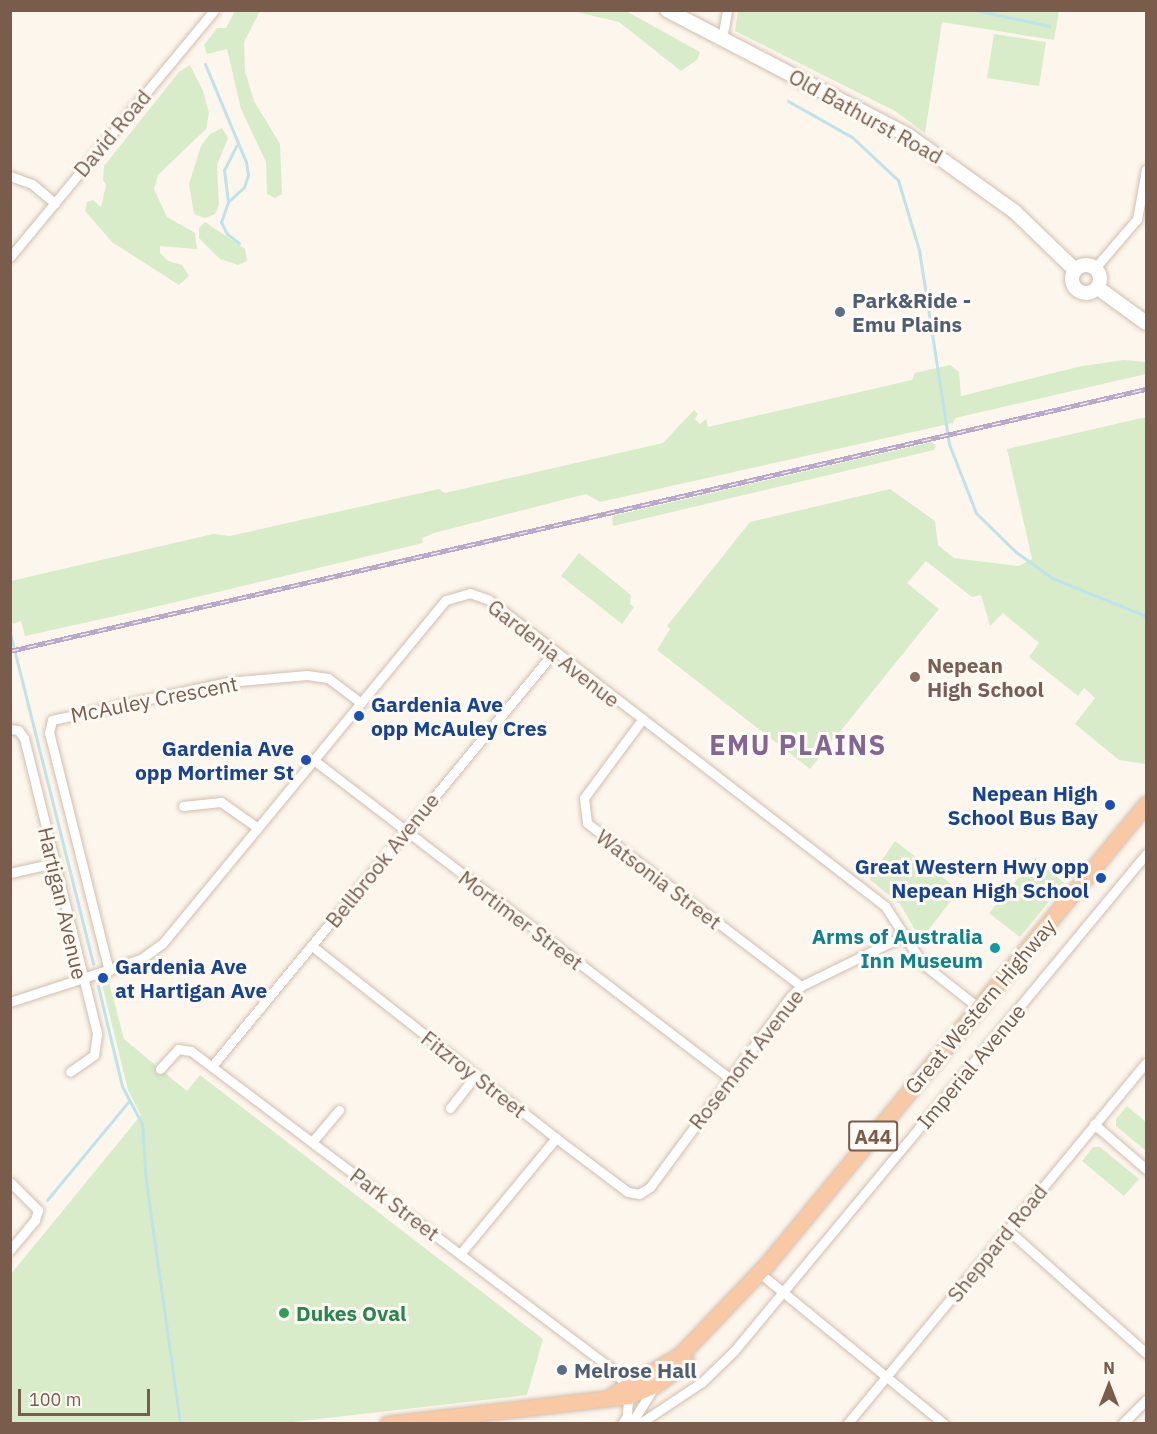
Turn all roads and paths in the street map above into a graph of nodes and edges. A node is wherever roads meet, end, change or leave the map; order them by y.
1 (214, 10) edge
2 (667, 10) edge
3 (727, 10) edge
4 (722, 39) junction
5 (1146, 170) edge
6 (10, 176) edge
7 (1144, 197) edge
8 (55, 203) junction
9 (10, 256) edge
10 (1095, 268) junction
11 (1075, 270) junction
12 (1098, 288) junction
13 (1146, 323) edge
14 (553, 653) junction
15 (361, 704) junction
16 (641, 721) junction
17 (11, 729) edge
18 (315, 761) junction
19 (1146, 804) edge
20 (183, 806) dead end
21 (258, 828) junction
22 (405, 831) junction
23 (1146, 854) edge
24 (54, 863) junction
25 (10, 873) edge
26 (905, 935) junction
27 (312, 946) junction
28 (108, 971) junction
29 (82, 979) junction
30 (801, 986) junction
31 (10, 1002) edge
32 (979, 1008) junction
33 (1146, 1063) edge
34 (212, 1066) junction
35 (160, 1069) dead end
36 (70, 1072) dead end
37 (475, 1076) junction
38 (728, 1077) junction
39 (450, 1108) dead end
40 (339, 1110) dead end
41 (1094, 1124) junction
42 (556, 1138) junction
43 (312, 1142) junction
44 (1146, 1168) edge
45 (10, 1182) edge
46 (641, 1194) joint
47 (1008, 1230) junction
48 (10, 1250) edge
49 (460, 1254) junction
50 (765, 1269) junction
51 (783, 1291) junction
52 (1146, 1353) edge
53 (887, 1374) junction
54 (655, 1385) junction
55 (628, 1391) junction
56 (1146, 1400) edge
57 (639, 1423) edge
58 (387, 1424) edge
59 (622, 1424) edge
60 (631, 1424) edge
61 (847, 1424) edge
62 (944, 1424) edge
63 (1122, 1424) edge

1 - 8 street, David Road
2 - 4 main road, Old Bathurst Road
3 - 4 street
4 - 11 main road, Old Bathurst Road
5 - 7 street
6 - 8 street
7 - 10 street
8 - 9 street, David Road
10 - 11 main road
10 - 12 main road
11 - 12 main road
12 - 13 main road
14 - 15 street, Gardenia Avenue
14 - 16 street, Gardenia Avenue
14 - 22 street, Bellbrook Avenue
15 - 18 street, Gardenia Avenue
15 - 28 street, McAuley Crescent
16 - 26 street, Gardenia Avenue
16 - 30 street, Watsonia Street
17 - 24 street, Hartigan Avenue
18 - 21 street, Gardenia Avenue
18 - 22 street, Mortimer Street
19 - 32 highway, Great Western Highway / A44
20 - 21 street
21 - 28 street, Gardenia Avenue
22 - 27 street, Bellbrook Avenue
22 - 38 street, Mortimer Street
23 - 51 street, Imperial Avenue
24 - 25 street
24 - 29 street, Hartigan Avenue
26 - 30 street, Rosemont Avenue
26 - 32 street, Gardenia Avenue
27 - 34 street, Bellbrook Avenue
27 - 37 street, Fitzroy Street
28 - 29 street, Gardenia Avenue
29 - 31 street, Gardenia Avenue
29 - 36 street, Hartigan Avenue
30 - 38 street, Rosemont Avenue
32 - 50 highway, Great Western Highway / A44
33 - 41 street, Sheppard Road
34 - 35 street, Park Street
34 - 43 street, Park Street
37 - 39 street
37 - 42 street, Fitzroy Street
38 - 46 street, Rosemont Avenue
40 - 43 street
41 - 44 street
41 - 47 street, Sheppard Road
42 - 46 street, Fitzroy Street
42 - 49 street
43 - 49 street, Park Street
45 - 48 street
47 - 52 street
47 - 53 street, Sheppard Road
49 - 55 street, Park Street
50 - 51 street
50 - 54 highway, Great Western Highway / A44
50 - 55 highway, Great Western Highway / A44
51 - 53 street
51 - 57 street, Imperial Avenue
53 - 61 street, Sheppard Road
53 - 62 street
54 - 55 highway, Great Western Highway / A44
54 - 60 street
55 - 58 highway, Great Western Highway / A44
55 - 59 street
56 - 63 street

